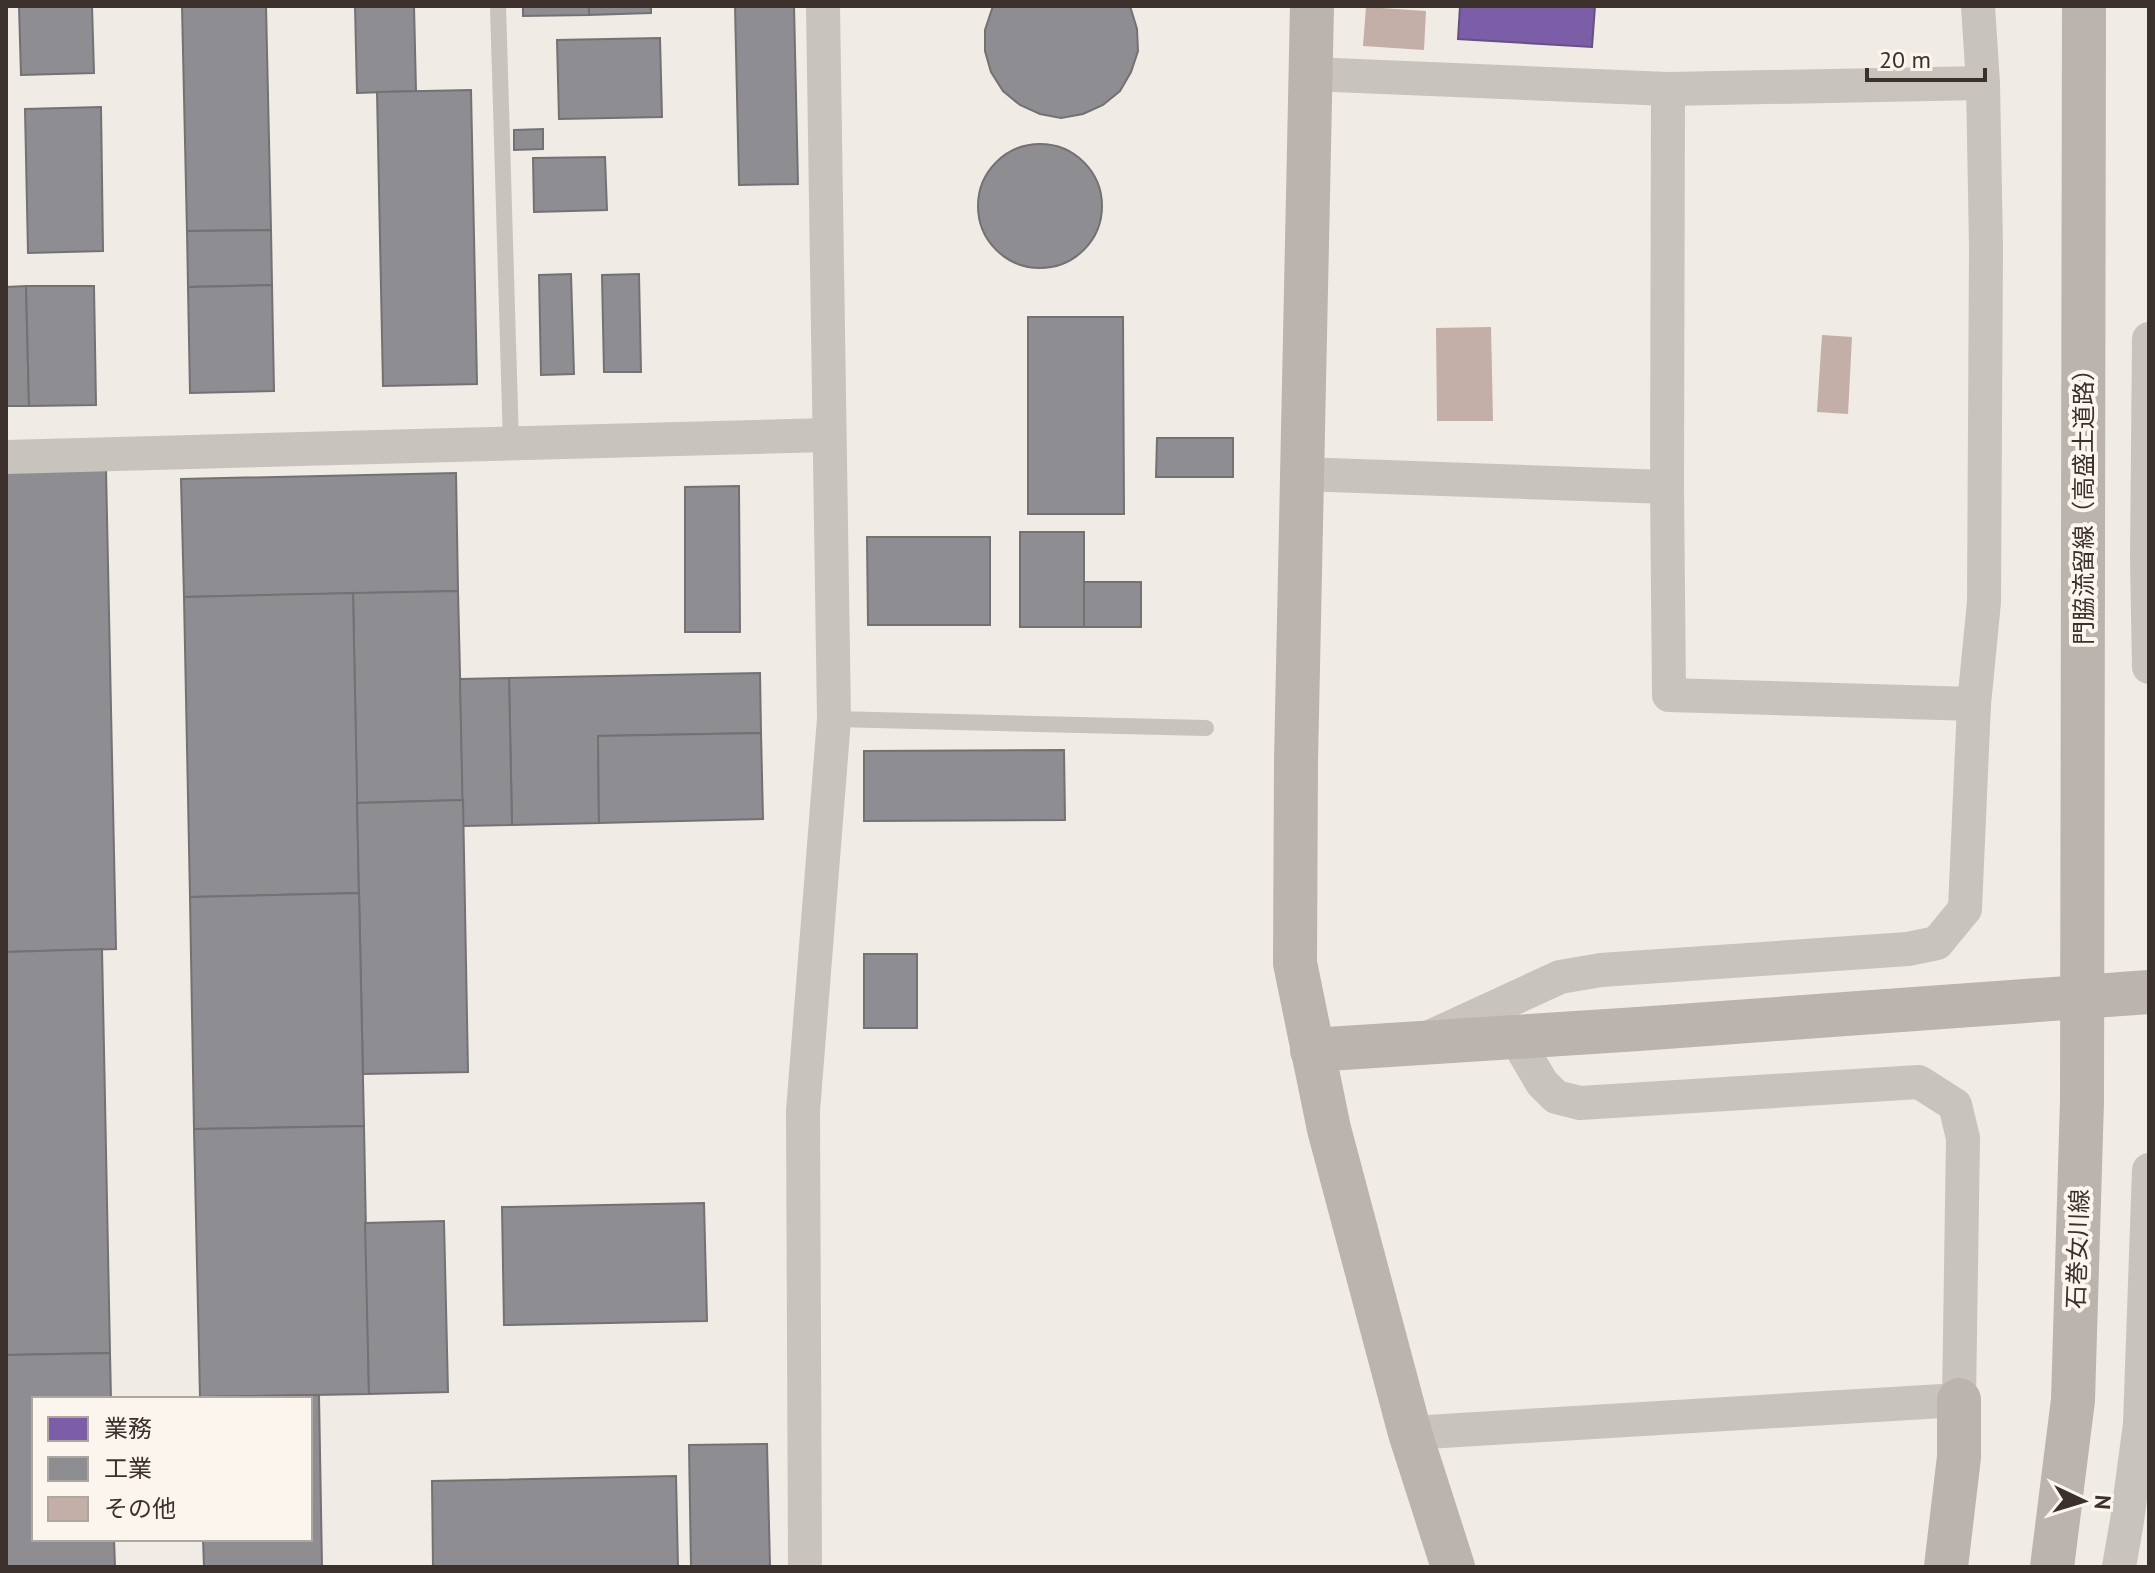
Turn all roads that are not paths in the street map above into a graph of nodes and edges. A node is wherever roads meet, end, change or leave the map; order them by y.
1 (498, 6) edge
2 (823, 6) edge
3 (1312, 6) edge
4 (1978, 6) edge
5 (2084, 6) edge
6 (1310, 74) junction
7 (1983, 83) junction
8 (1668, 89) junction
9 (2149, 339) edge
10 (828, 435) junction
11 (511, 443) junction
12 (6, 457) edge
13 (1302, 474) junction
14 (1667, 487) junction
15 (2149, 667) edge
16 (1974, 704) junction
17 (834, 719) junction
18 (1206, 728) dead end
19 (2149, 992) edge
20 (2083, 996) junction
21 (1515, 1037) junction
22 (1416, 1044) junction
23 (1312, 1050) junction
24 (2149, 1170) edge
25 (1959, 1400) junction
26 (1410, 1433) junction
27 (805, 1567) edge
28 (1453, 1567) edge
29 (1946, 1567) edge
30 (2052, 1567) edge
31 (2119, 1567) edge

1 - 11 lane
2 - 10 street
3 - 6 street
4 - 7 street
5 - 20 street, 門脇流留線（高盛土道路）
6 - 8 street
6 - 13 street
7 - 8 street
7 - 16 street
8 - 14 street
9 - 15 street
10 - 11 street
10 - 17 street
11 - 12 street
13 - 14 street
13 - 23 street
14 - 16 street
16 - 22 street
17 - 18 lane
17 - 27 street
19 - 20 street
20 - 21 street
20 - 30 street, 石巻女川線
21 - 22 street
21 - 25 street
22 - 23 street
23 - 26 street
24 - 31 street
25 - 26 street
25 - 29 street
26 - 28 street

